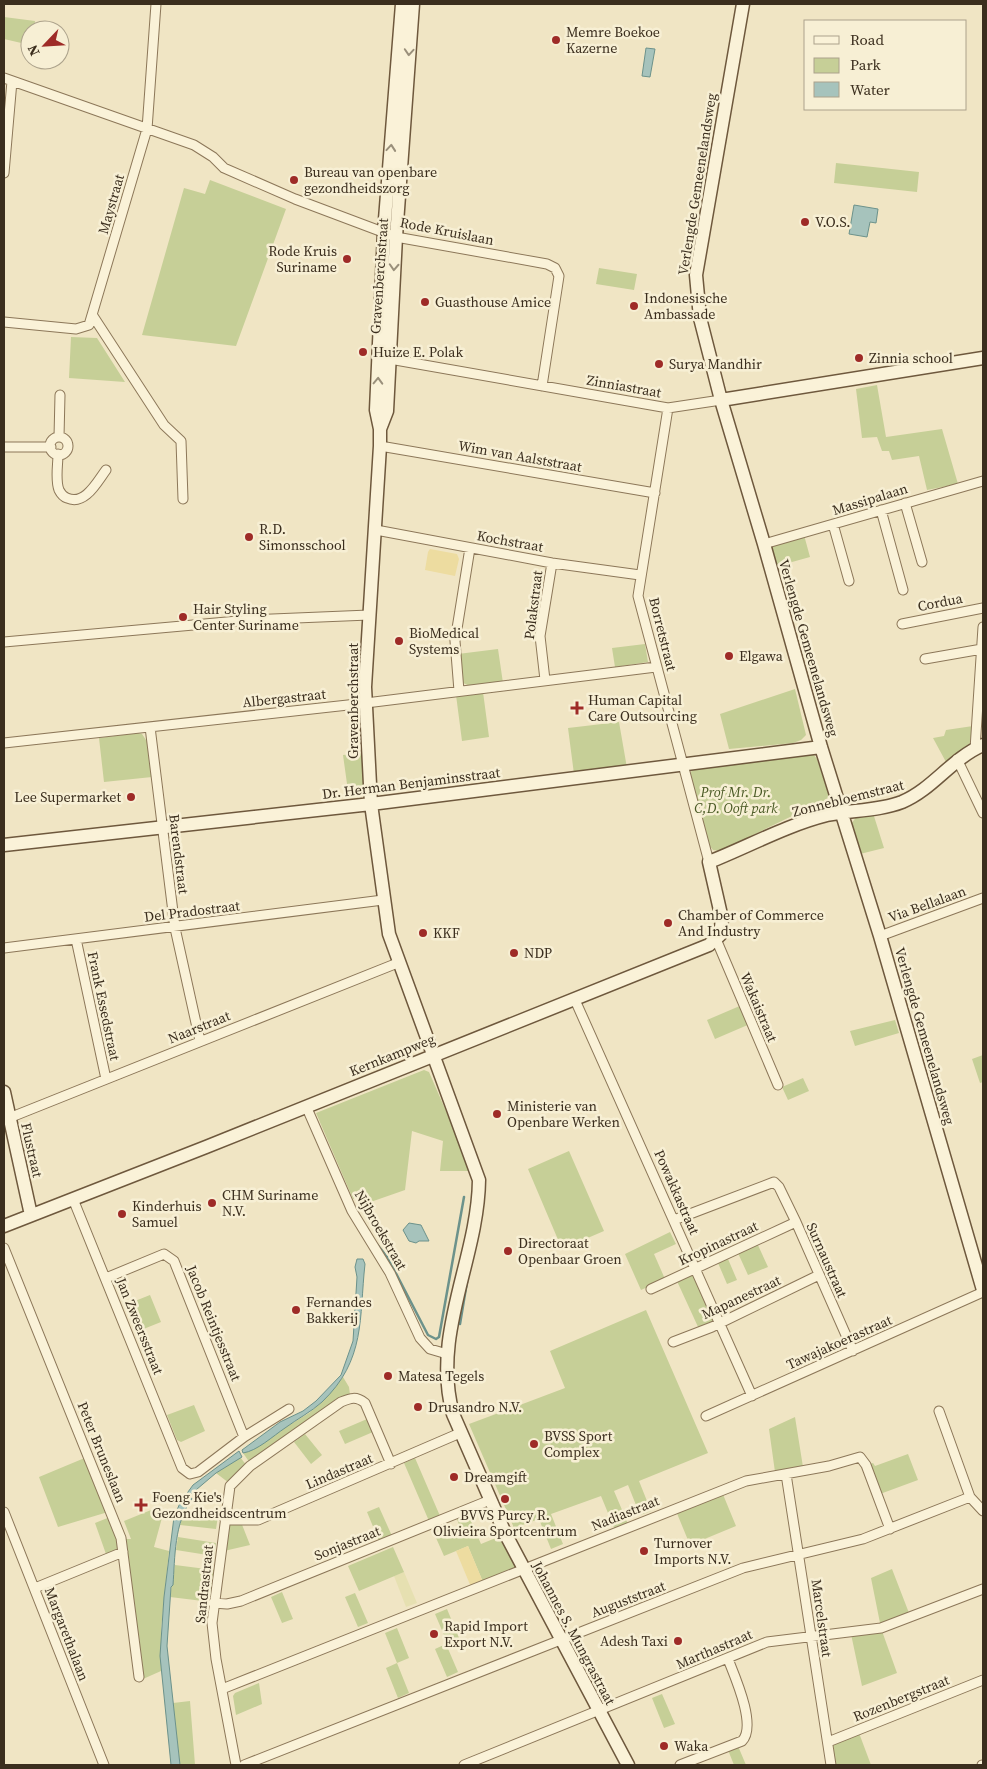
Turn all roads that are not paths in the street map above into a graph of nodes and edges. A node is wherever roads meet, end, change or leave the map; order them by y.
1 (156, 4) edge
2 (402, 4) edge
3 (413, 4) edge
4 (743, 4) edge
5 (8, 80) edge
6 (148, 129) junction
7 (4, 173) edge
8 (390, 234) junction
9 (93, 316) junction
10 (4, 322) edge
11 (384, 358) junction
12 (983, 358) edge
13 (542, 386) junction
14 (60, 395) dead end
15 (721, 400) junction
16 (668, 408) junction
17 (59, 437) junction
18 (380, 446) junction
19 (4, 447) edge
20 (51, 447) junction
21 (58, 454) junction
22 (106, 470) dead end
23 (983, 481) edge
24 (655, 493) junction
25 (183, 499) dead end
26 (905, 503) junction
27 (881, 510) junction
28 (833, 524) junction
29 (376, 530) junction
30 (764, 544) junction
31 (470, 548) junction
32 (922, 562) dead end
33 (552, 563) junction
34 (640, 575) junction
35 (849, 581) dead end
36 (904, 590) dead end
37 (983, 608) edge
38 (369, 615) junction
39 (902, 624) dead end
40 (983, 627) edge
41 (4, 642) edge
42 (982, 649) junction
43 (925, 659) dead end
44 (656, 667) junction
45 (545, 680) junction
46 (459, 692) junction
47 (366, 703) junction
48 (150, 727) junction
49 (4, 743) edge
50 (821, 747) junction
51 (979, 747) edge
52 (957, 759) junction
53 (684, 764) junction
54 (371, 804) junction
55 (840, 813) junction
56 (983, 813) edge
57 (162, 827) junction
58 (4, 845) edge
59 (710, 862) junction
60 (983, 898) edge
61 (383, 900) junction
62 (175, 928) junction
63 (880, 936) junction
64 (76, 939) junction
65 (716, 940) junction
66 (4, 948) edge
67 (400, 962) junction
68 (575, 1000) junction
69 (200, 1041) junction
70 (433, 1055) junction
71 (106, 1079) junction
72 (778, 1085) dead end
73 (4, 1092) edge
74 (306, 1106) junction
75 (9, 1118) junction
76 (72, 1199) junction
77 (32, 1215) junction
78 (674, 1220) junction
79 (796, 1222) junction
80 (4, 1226) edge
81 (4, 1248) edge
82 (980, 1267) edge
83 (696, 1269) junction
84 (819, 1275) junction
85 (106, 1278) junction
86 (651, 1289) dead end
87 (983, 1291) edge
88 (720, 1322) junction
89 (674, 1342) dead end
90 (853, 1351) junction
91 (447, 1354) junction
92 (752, 1396) junction
93 (289, 1409) dead end
94 (939, 1411) dead end
95 (706, 1416) dead end
96 (460, 1433) junction
97 (244, 1438) junction
98 (391, 1464) junction
99 (786, 1474) junction
100 (970, 1497) junction
101 (490, 1500) junction
102 (983, 1511) edge
103 (4, 1512) edge
104 (225, 1520) junction
105 (890, 1529) junction
106 (123, 1552) junction
107 (799, 1554) junction
108 (523, 1568) junction
109 (35, 1588) junction
110 (983, 1589) edge
111 (213, 1603) junction
112 (810, 1636) junction
113 (561, 1640) junction
114 (728, 1659) junction
115 (139, 1676) dead end
116 (983, 1680) edge
117 (222, 1689) junction
118 (599, 1711) junction
119 (828, 1742) junction
120 (104, 1765) edge
121 (236, 1765) edge
122 (244, 1765) edge
123 (464, 1765) edge
124 (628, 1765) edge
125 (680, 1765) edge
126 (831, 1765) edge

1 - 6 street, Maystraat
8 -> 2 street, Gravenberchstraat
3 -> 8 street, Gravenberchstraat
4 - 15 street, Verlengde Gemeenelandsweg
5 - 6 street, Rode Kruislaan
5 - 7 street
6 - 8 street, Rode Kruislaan
6 - 9 street, Maystraat
8 - 11 street, Gravenberchstraat
8 - 13 street, Rode Kruislaan
9 - 10 street
9 - 25 street
11 - 13 street, Zinniastraat
11 - 18 street, Gravenberchstraat
12 - 15 street, Zinniastraat
13 - 16 street, Zinniastraat
14 - 17 street
15 - 16 street, Zinniastraat
15 - 30 street, Verlengde Gemeenelandsweg
16 - 24 street, Borretstraat
17 - 20 street
17 - 21 street
18 - 24 street, Wim van Aalststraat
18 - 29 street, Gravenberchstraat
19 - 20 street
20 - 21 street
21 - 22 street
23 - 26 street, Massipalaan
24 - 34 street, Borretstraat
26 - 27 street, Massipalaan
26 - 32 street
27 - 28 street, Massipalaan
27 - 36 street
28 - 30 street, Massipalaan
28 - 35 street
29 - 31 street, Kochstraat
29 - 38 street, Gravenberchstraat
30 - 50 street, Verlengde Gemeenelandsweg
31 - 33 street, Kochstraat
31 - 46 street
33 - 34 street, Kochstraat
33 - 45 street, Polakstraat
34 - 44 street, Borretstraat
37 - 39 street, Cordua
38 - 41 street
38 - 47 street, Gravenberchstraat
40 - 42 street
42 - 43 street
42 - 51 street
44 - 45 street, Albergastraat
44 - 53 street, Borretstraat
45 - 46 street, Albergastraat
46 - 47 street, Albergastraat
47 - 48 street, Albergastraat
47 - 54 street, Gravenberchstraat
48 - 49 street, Albergastraat
48 - 57 street, Barendstraat
50 - 53 street, Dr. Herman Benjaminsstraat
50 - 55 street, Verlengde Gemeenelandsweg
51 - 52 street, Zonnebloemstraat
52 - 55 street, Zonnebloemstraat
52 - 56 street
53 - 54 street, Dr. Herman Benjaminsstraat
53 - 59 street, Borretstraat
54 - 57 street, Dr. Herman Benjaminsstraat
54 - 61 street, Gravenberchstraat
55 - 59 street, Zonnebloemstraat
55 - 63 street, Verlengde Gemeenelandsweg
57 - 58 street, Dr. Herman Benjaminsstraat
57 - 62 street, Barendstraat
59 - 65 street
60 - 63 street, Via Bellalaan
61 - 62 street, Del Pradostraat
61 - 67 street, Gravenberchstraat
62 - 64 street, Del Pradostraat
62 - 69 street, Barendstraat
63 - 82 street, Verlengde Gemeenelandsweg
64 - 66 street, Del Pradostraat
64 - 71 street, Frank Essedstraat
65 - 68 street, Kernkampweg
65 - 72 street, Wakaistraat
67 - 69 street, Naarstraat
67 - 70 street, Gravenberchstraat
68 - 70 street, Kernkampweg
68 - 78 street, Powakkastraat
69 - 71 street, Naarstraat
70 - 74 street, Kernkampweg
70 - 91 street, Johannes S. Mungrastraat
71 - 75 street, Naarstraat
73 - 75 street, Flustraat
74 - 76 street, Kernkampweg
74 - 91 street, Nijbroekstraat
75 - 77 street, Flustraat
76 - 77 street, Kernkampweg
76 - 85 street, Jan Zweersstraat
77 - 80 street, Kernkampweg
78 - 79 street, Surnaustraat
78 - 83 street, Powakkastraat
79 - 83 street, Kropinastraat
79 - 84 street, Surnaustraat
81 - 106 street, Peter Bruneslaan
82 - 87 street, Verlengde Gemeenelandsweg
83 - 86 street, Kropinastraat
83 - 88 street, Powakkastraat
84 - 88 street, Mapanestraat
84 - 90 street, Surnaustraat
85 - 97 street, Jacob Reintjesstraat
85 - 97 street, Jan Zweersstraat
87 - 90 street, Tawajakoerastraat
88 - 89 street, Mapanestraat
88 - 92 street, Powakkastraat
90 - 92 street, Tawajakoerastraat
91 - 96 street, Johannes S. Mungrastraat
92 - 95 street, Tawajakoerastraat
93 - 97 street
94 - 100 street
96 - 98 street, Lindastraat
96 - 101 street, Johannes S. Mungrastraat
98 - 104 street, Lindastraat
98 - 104 street, Sandrastraat
99 - 105 street, Nadiastraat
99 - 107 street, Marcelstraat
99 - 108 street, Nadiastraat
100 - 102 street
100 - 105 street, Auguststraat
101 - 108 street, Johannes S. Mungrastraat
101 - 111 street, Sonjastraat
103 - 109 street, Margarethalaan
104 - 111 street, Sandrastraat
105 - 107 street, Auguststraat
106 - 109 street
106 - 115 street, Peter Bruneslaan
107 - 112 street, Marcelstraat
107 - 113 street, Auguststraat
108 - 113 street, Johannes S. Mungrastraat
108 - 117 street, Nadiastraat
109 - 120 street, Margarethalaan
110 - 112 street, Marthastraat
111 - 117 street, Sandrastraat
112 - 114 street, Marthastraat
112 - 119 street, Marcelstraat
113 - 118 street, Johannes S. Mungrastraat
113 - 122 street, Auguststraat
114 - 118 street, Marthastraat
114 - 125 street
116 - 119 street, Rozenbergstraat
117 - 121 street, Sandrastraat
118 - 123 street, Marthastraat
118 - 124 street, Johannes S. Mungrastraat
119 - 126 street, Marcelstraat

